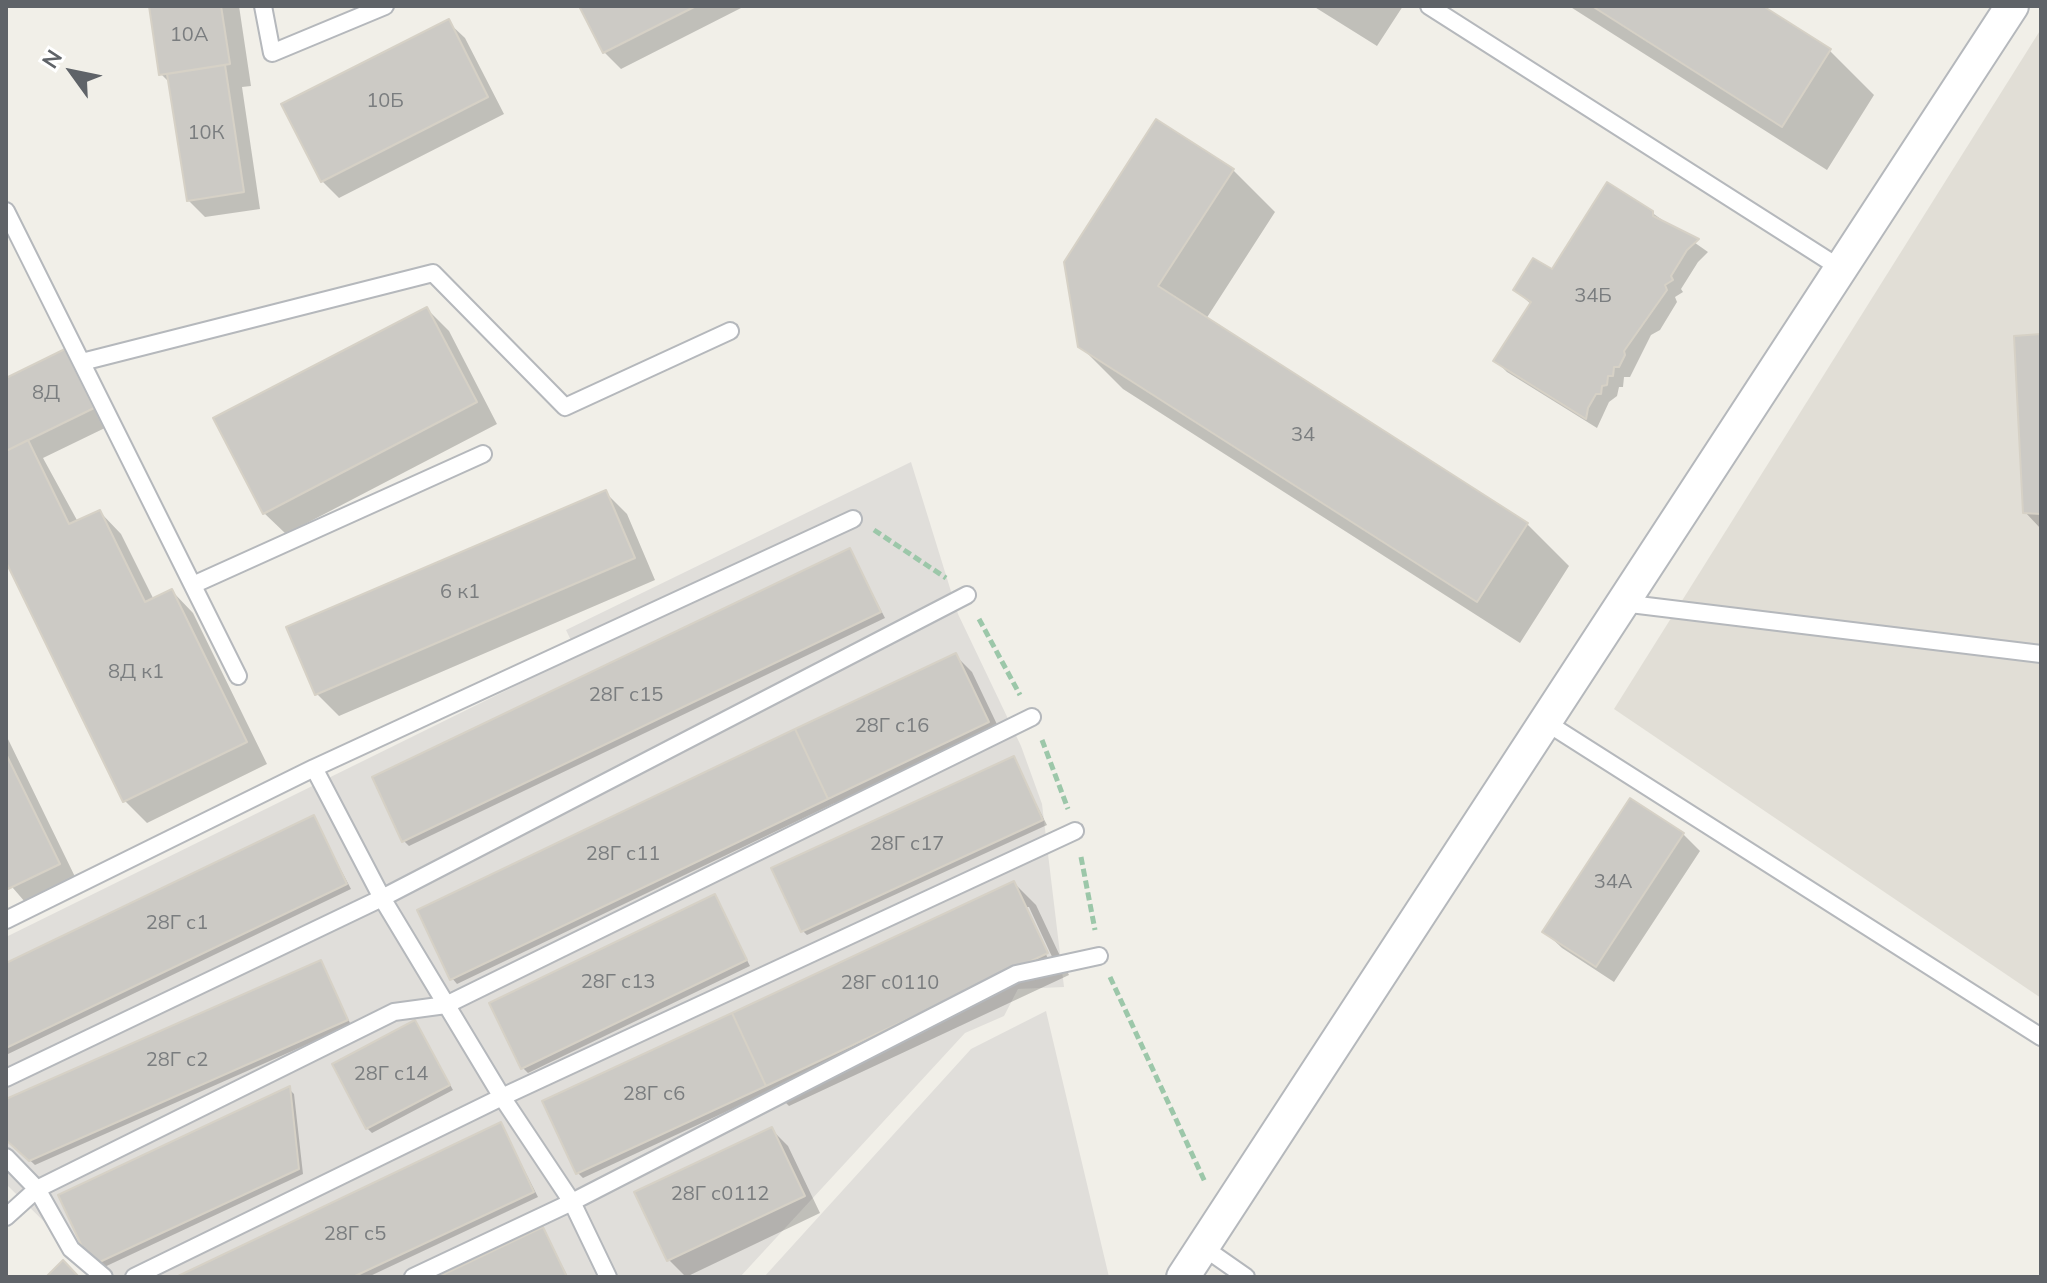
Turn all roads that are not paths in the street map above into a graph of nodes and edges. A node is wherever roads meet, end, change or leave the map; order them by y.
1 (263, 6) edge
2 (385, 6) edge
3 (1429, 6) edge
4 (2012, 6) edge
5 (6, 211) edge
6 (1840, 268) junction
7 (730, 331) dead end
8 (82, 362) junction
9 (483, 454) dead end
10 (853, 519) dead end
11 (195, 584) junction
12 (967, 595) dead end
13 (1622, 603) junction
14 (2041, 654) edge
15 (238, 676) dead end
16 (1032, 717) dead end
17 (1544, 721) junction
18 (314, 768) junction
19 (1075, 831) dead end
20 (382, 898) junction
21 (6, 920) edge
22 (1099, 956) dead end
23 (446, 1005) junction
24 (2041, 1037) edge
25 (6, 1078) edge
26 (502, 1097) junction
27 (6, 1157) edge
28 (37, 1189) junction
29 (572, 1202) junction
30 (6, 1217) edge
31 (1203, 1247) junction
32 (104, 1277) edge
33 (134, 1277) edge
34 (413, 1277) edge
35 (608, 1277) edge
36 (1183, 1277) edge
37 (1246, 1277) edge

1 - 2 lane
3 - 6 lane
4 - 6 street
5 - 8 lane
6 - 13 street
7 - 8 lane
8 - 11 lane
9 - 11 lane
10 - 18 lane
11 - 15 lane
12 - 20 lane
13 - 14 lane
13 - 17 street
16 - 23 lane
17 - 24 lane
17 - 31 street
18 - 20 lane
18 - 21 lane
19 - 26 lane
20 - 23 lane
20 - 25 lane
22 - 29 lane
23 - 26 lane
23 - 28 lane
26 - 29 lane
26 - 33 lane
27 - 28 lane
28 - 30 lane
28 - 32 lane
29 - 34 lane
29 - 35 lane
31 - 36 street
31 - 37 lane

